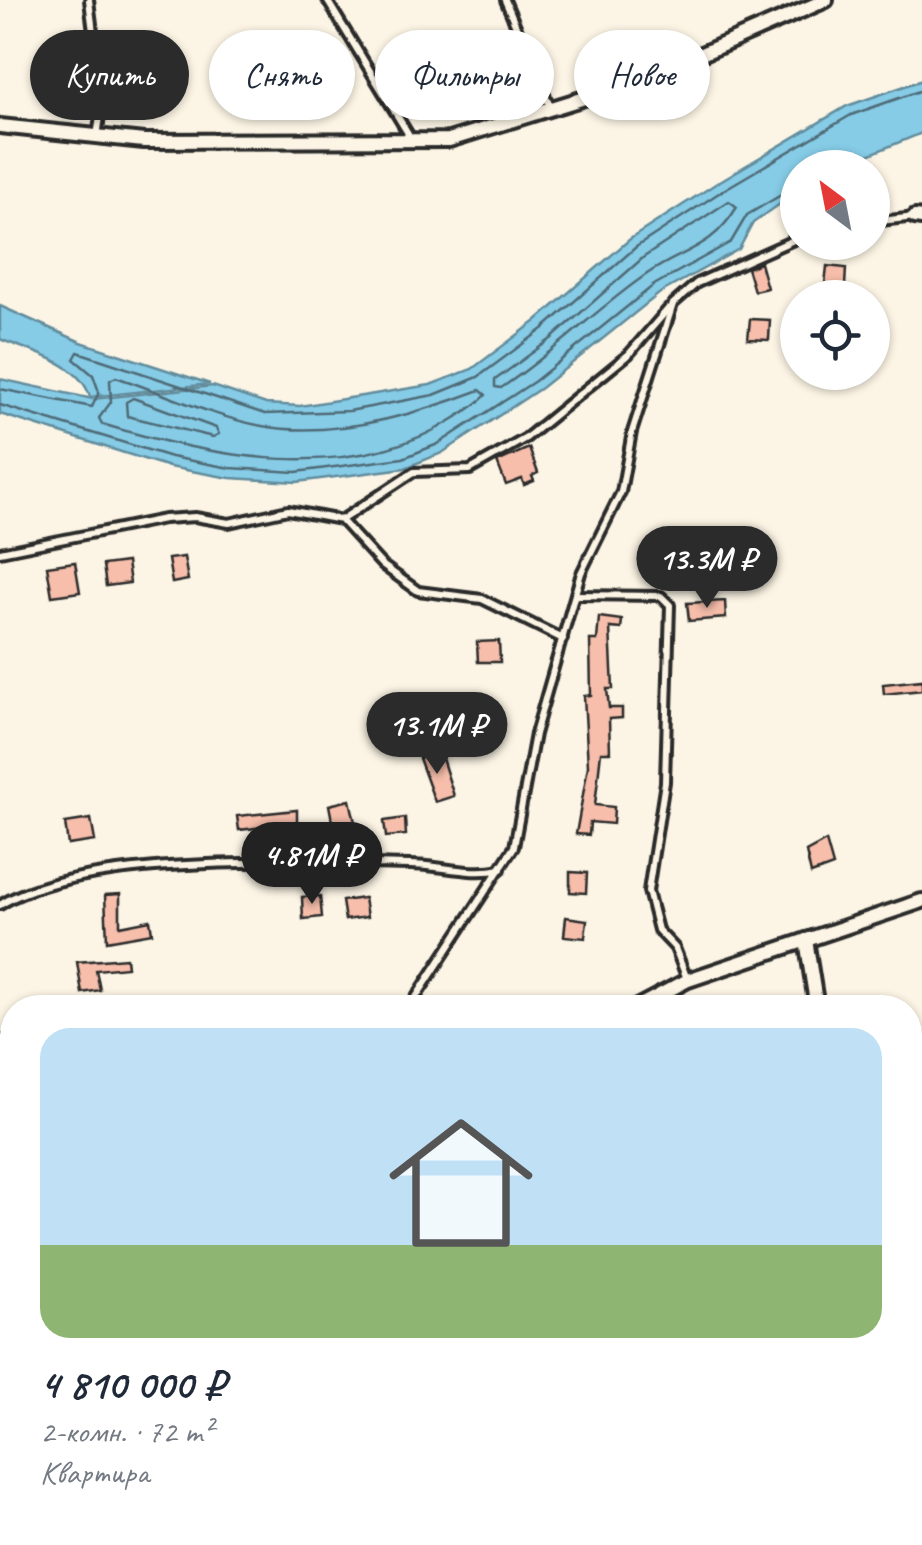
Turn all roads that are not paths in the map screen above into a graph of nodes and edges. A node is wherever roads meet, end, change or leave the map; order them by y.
1 (89, 0) edge
2 (327, 0) edge
3 (505, 0) edge
4 (826, 0) edge
5 (518, 30) edge
6 (554, 109) edge
7 (517, 120) edge
8 (0, 126) edge
9 (97, 137) junction
10 (412, 142) junction
11 (918, 217) edge
12 (890, 220) edge
13 (780, 246) edge
14 (673, 304) junction
15 (341, 520) junction
16 (0, 552) edge
17 (575, 594) junction
18 (564, 639) junction
19 (501, 869) junction
20 (922, 900) edge
21 (0, 905) edge
22 (806, 940) junction
23 (688, 980) junction
24 (418, 995) edge
25 (660, 995) edge
26 (816, 995) edge

1 - 9 lane
2 - 10 lane
3 - 5 lane
4 - 6 street
7 - 10 street
8 - 9 street
9 - 10 street
11 - 12 lane
13 - 14 lane
14 - 15 lane
14 - 17 lane
15 - 16 lane
15 - 18 lane
17 - 18 lane
17 - 23 lane
18 - 19 lane
19 - 21 lane
19 - 24 lane
20 - 22 street
22 - 23 street
22 - 26 street
23 - 25 street

